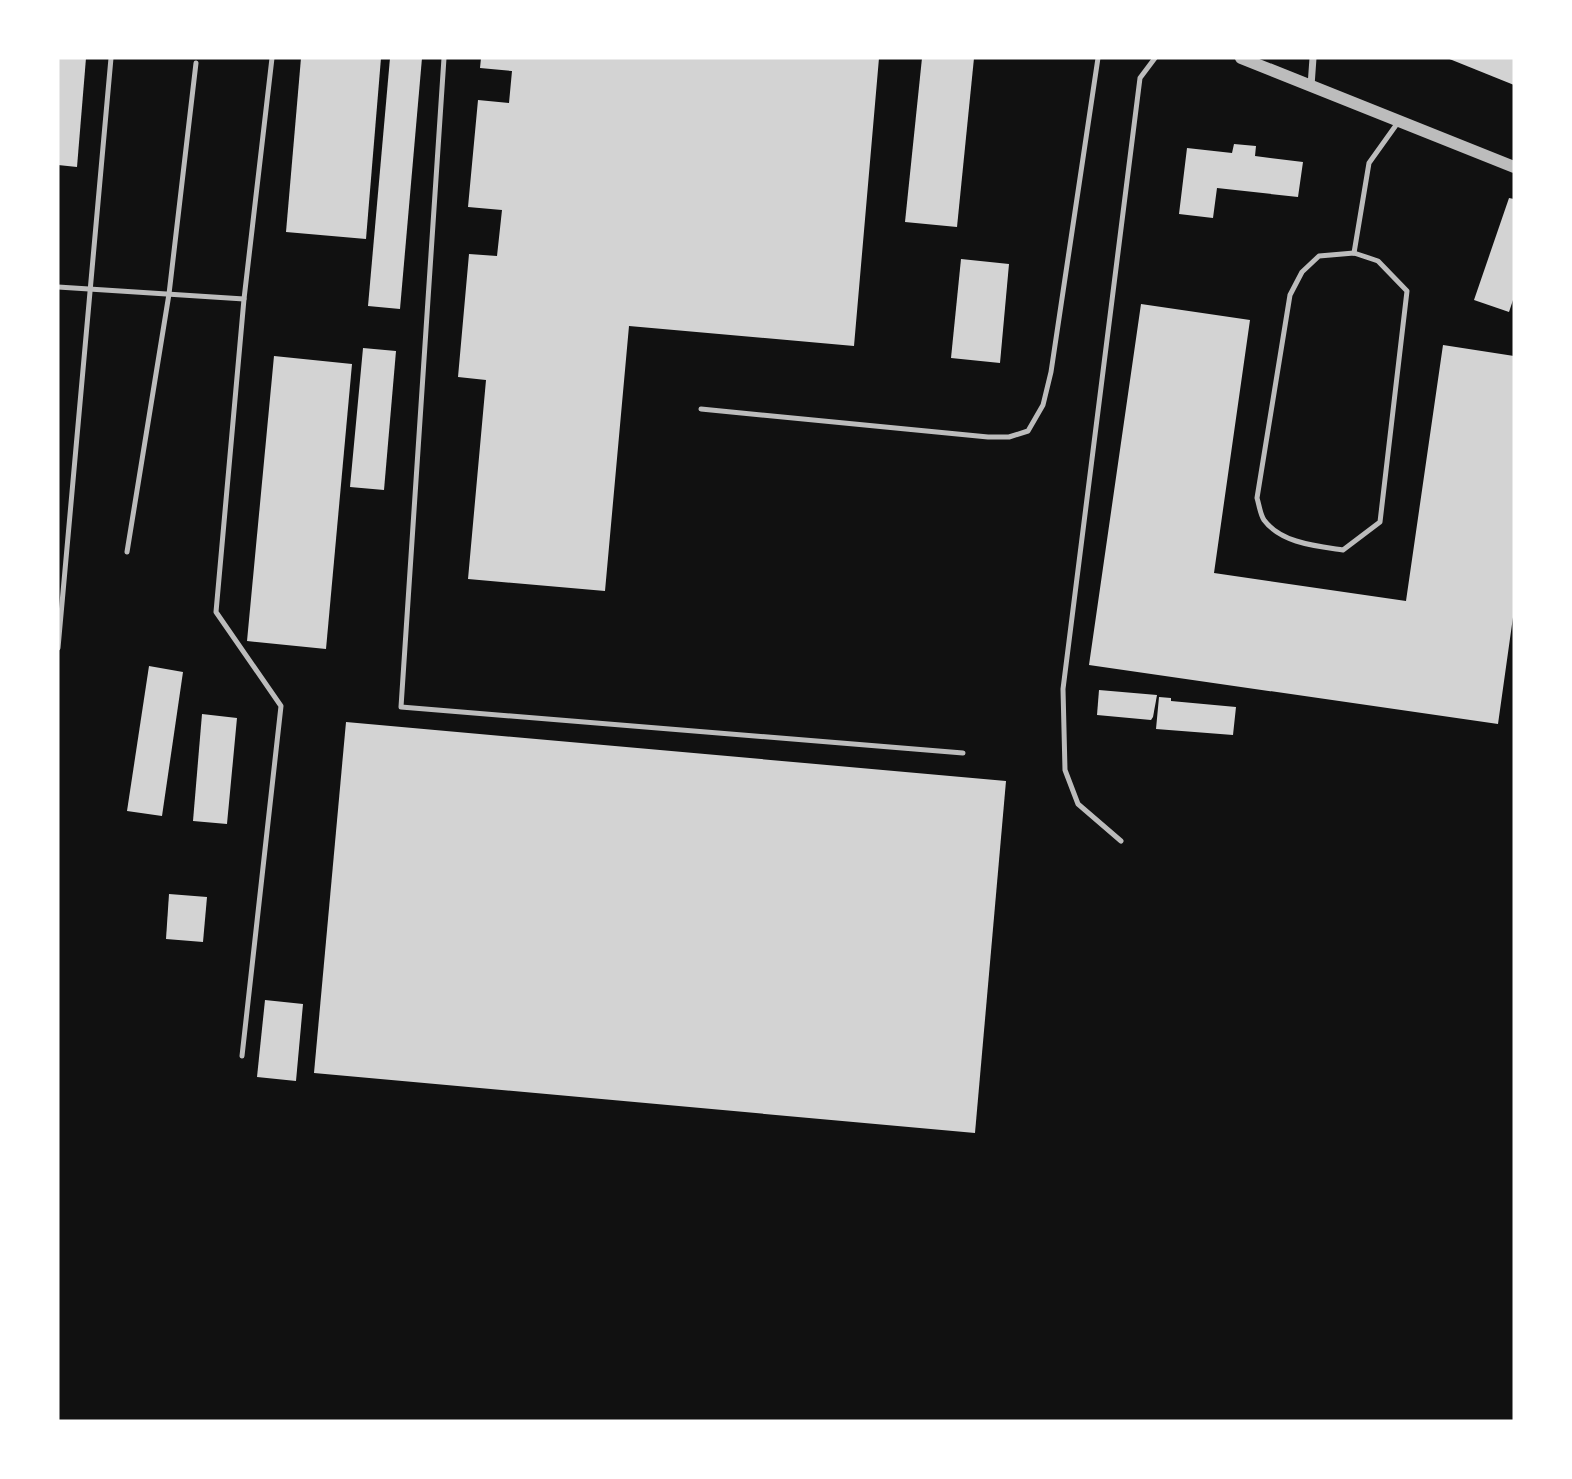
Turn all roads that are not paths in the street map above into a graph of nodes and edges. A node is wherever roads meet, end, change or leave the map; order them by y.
1 (111, 58) edge
2 (272, 58) edge
3 (444, 58) edge
4 (1098, 58) edge
5 (1155, 58) edge
6 (1241, 58) edge
7 (1313, 58) edge
8 (196, 63) dead end
9 (1311, 86) junction
10 (1399, 121) junction
11 (1514, 167) edge
12 (1353, 253) junction
13 (58, 287) edge
14 (90, 290) junction
15 (169, 294) junction
16 (244, 299) junction
17 (701, 409) dead end
18 (127, 552) dead end
19 (58, 636) edge
20 (58, 648) edge
21 (963, 753) dead end
22 (1121, 841) dead end
23 (242, 1056) dead end

1 - 14 lane
2 - 16 lane
3 - 21 lane
4 - 17 lane
5 - 22 lane
6 - 9 street
7 - 9 street
8 - 15 lane
9 - 10 street
10 - 11 street
10 - 12 lane
12 - 12 lane
13 - 14 lane
14 - 15 lane
14 - 19 lane
15 - 16 lane
15 - 18 lane
16 - 23 lane
19 - 20 lane

